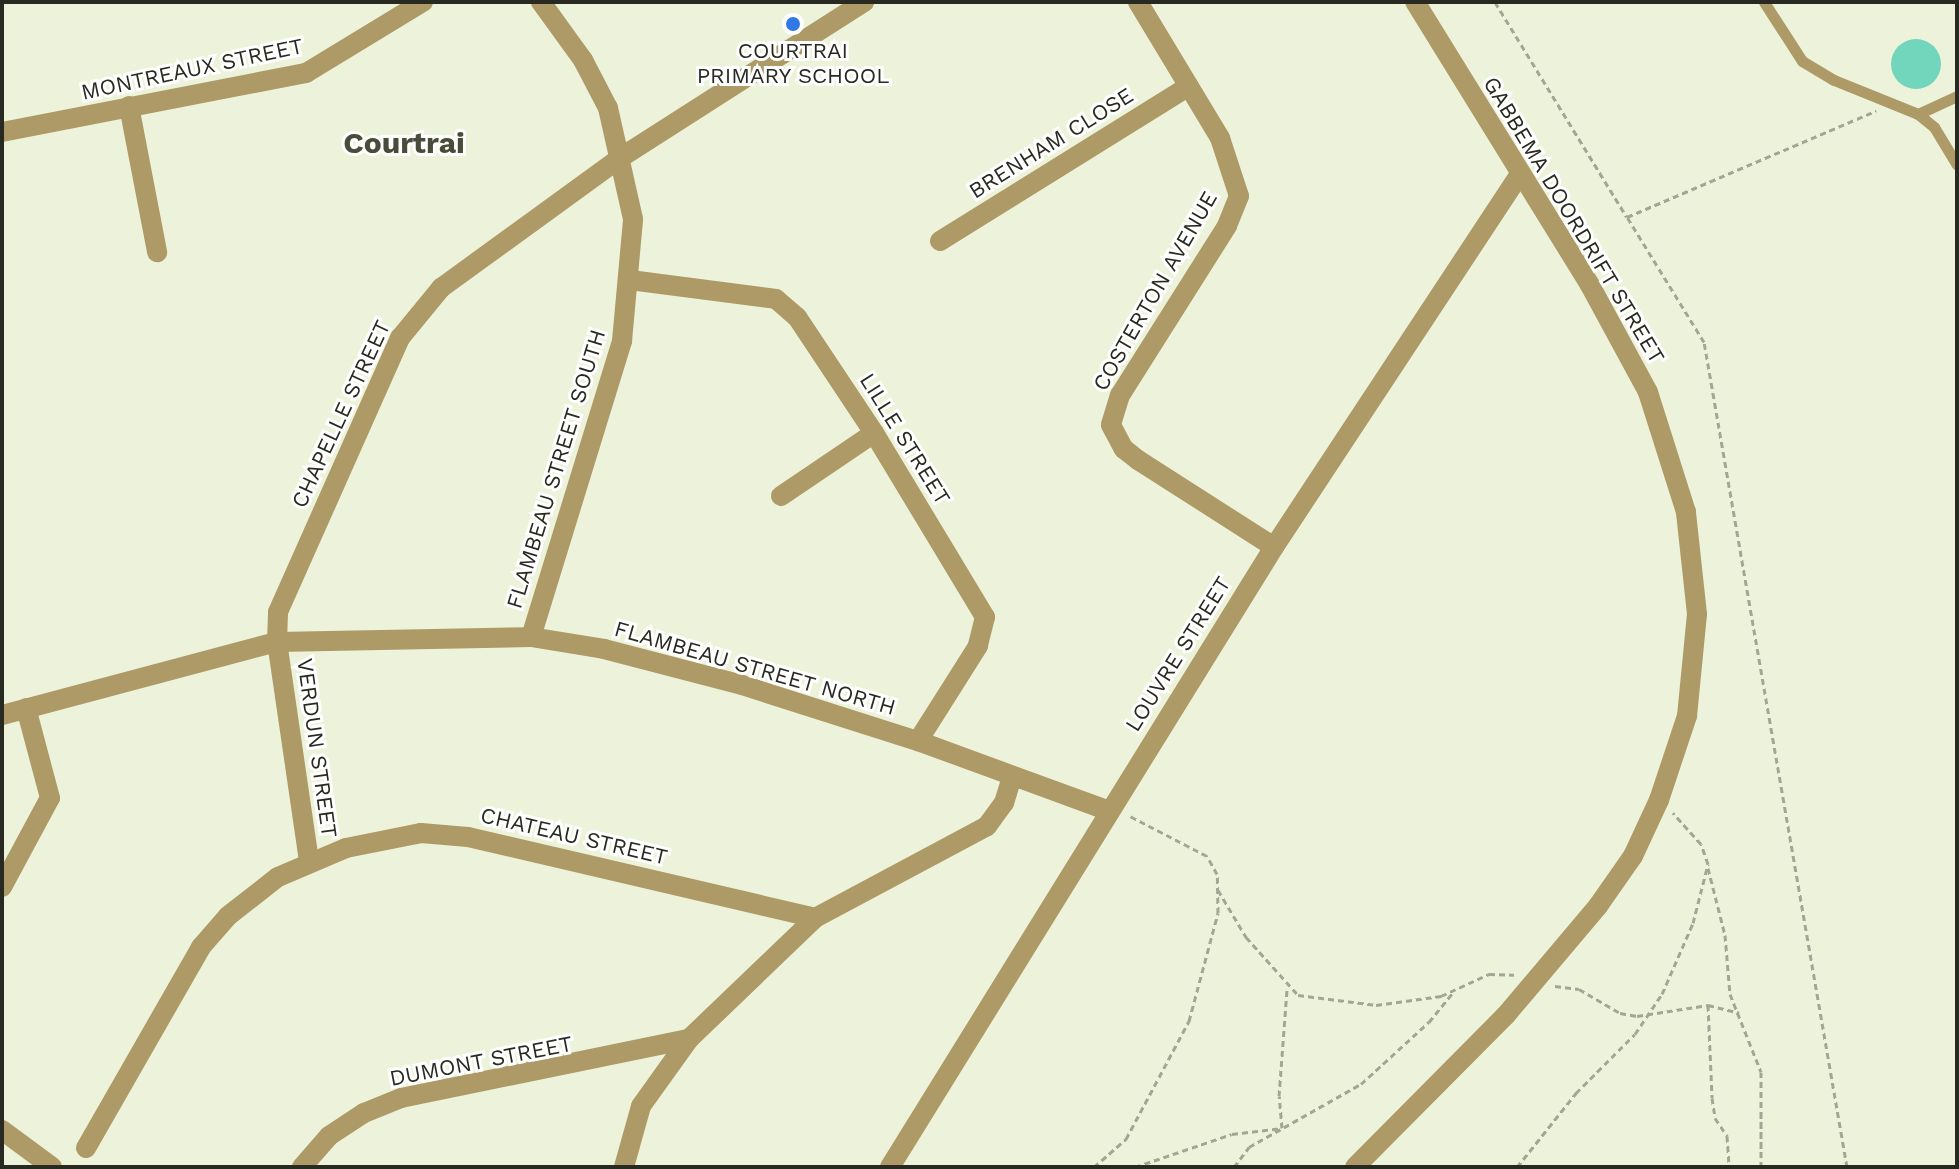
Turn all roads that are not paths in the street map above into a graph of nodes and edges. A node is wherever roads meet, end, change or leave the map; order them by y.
1 (423, 2) edge
2 (541, 2) edge
3 (864, 2) edge
4 (1138, 2) edge
5 (1415, 2) edge
6 (1764, 2) edge
7 (1189, 86) junction
8 (1957, 96) edge
9 (129, 106) junction
10 (1918, 114) junction
11 (2, 132) edge
12 (620, 158) junction
13 (1957, 165) edge
14 (1519, 175) junction
15 (940, 241) dead end
16 (157, 252) dead end
17 (630, 280) junction
18 (874, 433) junction
19 (781, 496) dead end
20 (1274, 547) junction
21 (531, 637) junction
22 (277, 642) junction
23 (26, 708) junction
24 (2, 715) edge
25 (918, 741) junction
26 (1012, 777) junction
27 (1109, 811) junction
28 (309, 861) junction
29 (2, 887) edge
30 (815, 918) junction
31 (689, 1039) junction
32 (3, 1130) edge
33 (86, 1148) dead end
34 (52, 1167) edge
35 (302, 1167) edge
36 (624, 1167) edge
37 (890, 1167) edge
38 (1355, 1167) edge

1 - 9 street, MONTREAUX STREET
2 - 12 street, FLAMBEAU STREET SOUTH
3 - 12 street, CHAPELLE STREET
4 - 7 street, COSTERTON AVENUE
5 - 14 street, GABBEMA DOORDRIFT STREET
6 - 10 lane
7 - 15 street, BRENHAM CLOSE
7 - 20 street, COSTERTON AVENUE
8 - 10 lane
9 - 11 street, MONTREAUX STREET
9 - 16 street
10 - 13 lane
12 - 17 street, FLAMBEAU STREET SOUTH
12 - 22 street, CHAPELLE STREET
14 - 20 street, LOUVRE STREET
14 - 38 street, GABBEMA DOORDRIFT STREET
17 - 18 street, LILLE STREET
17 - 21 street, FLAMBEAU STREET SOUTH
18 - 19 street
18 - 25 street, LILLE STREET
20 - 27 street, LOUVRE STREET
21 - 22 street, FLAMBEAU STREET NORTH
21 - 25 street, FLAMBEAU STREET NORTH
22 - 23 street, FLAMBEAU STREET NORTH
22 - 28 street, VERDUN STREET
23 - 24 street, FLAMBEAU STREET NORTH
23 - 29 street
25 - 26 street, FLAMBEAU STREET NORTH
26 - 27 street, FLAMBEAU STREET NORTH
26 - 30 street
27 - 37 street, LOUVRE STREET
28 - 30 street, CHATEAU STREET
28 - 33 street, CHATEAU STREET
30 - 31 street
31 - 35 street, DUMONT STREET
31 - 36 street
32 - 34 street

